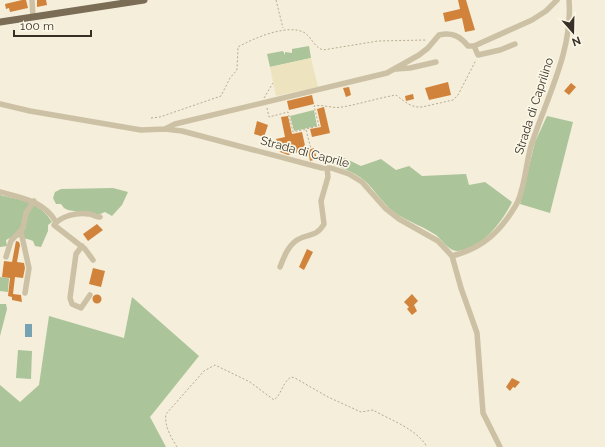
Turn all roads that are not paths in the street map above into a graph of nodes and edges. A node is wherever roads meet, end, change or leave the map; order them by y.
1 (32, 0) edge
2 (144, 0) edge
3 (557, 0) edge
4 (569, 0) edge
5 (117, 2) edge
6 (34, 17) junction
7 (0, 22) edge
8 (514, 44) dead end
9 (474, 46) junction
10 (436, 62) dead end
11 (396, 69) junction
12 (0, 104) edge
13 (165, 129) junction
14 (327, 168) junction
15 (0, 192) edge
16 (34, 201) junction
17 (100, 218) dead end
18 (56, 222) junction
19 (21, 232) junction
20 (82, 246) junction
21 (452, 256) junction
22 (6, 257) dead end
23 (93, 260) dead end
24 (280, 267) dead end
25 (25, 293) dead end
26 (90, 295) dead end
27 (500, 447) edge

1 - 6 street
2 - 5 main road
3 - 9 street
4 - 21 street, Strada di Caprilino
5 - 6 main road
6 - 7 main road
8 - 9 street
9 - 11 street
10 - 11 street
11 - 13 street
12 - 13 street, Strada di Caprile
13 - 14 street, Strada di Caprile
14 - 21 street, Strada di Caprile
14 - 24 street
15 - 16 street
16 - 18 street
16 - 19 street
17 - 18 street
18 - 20 street
19 - 22 street
19 - 25 street
20 - 23 street
20 - 26 street
21 - 27 street, Strada di Caprile

